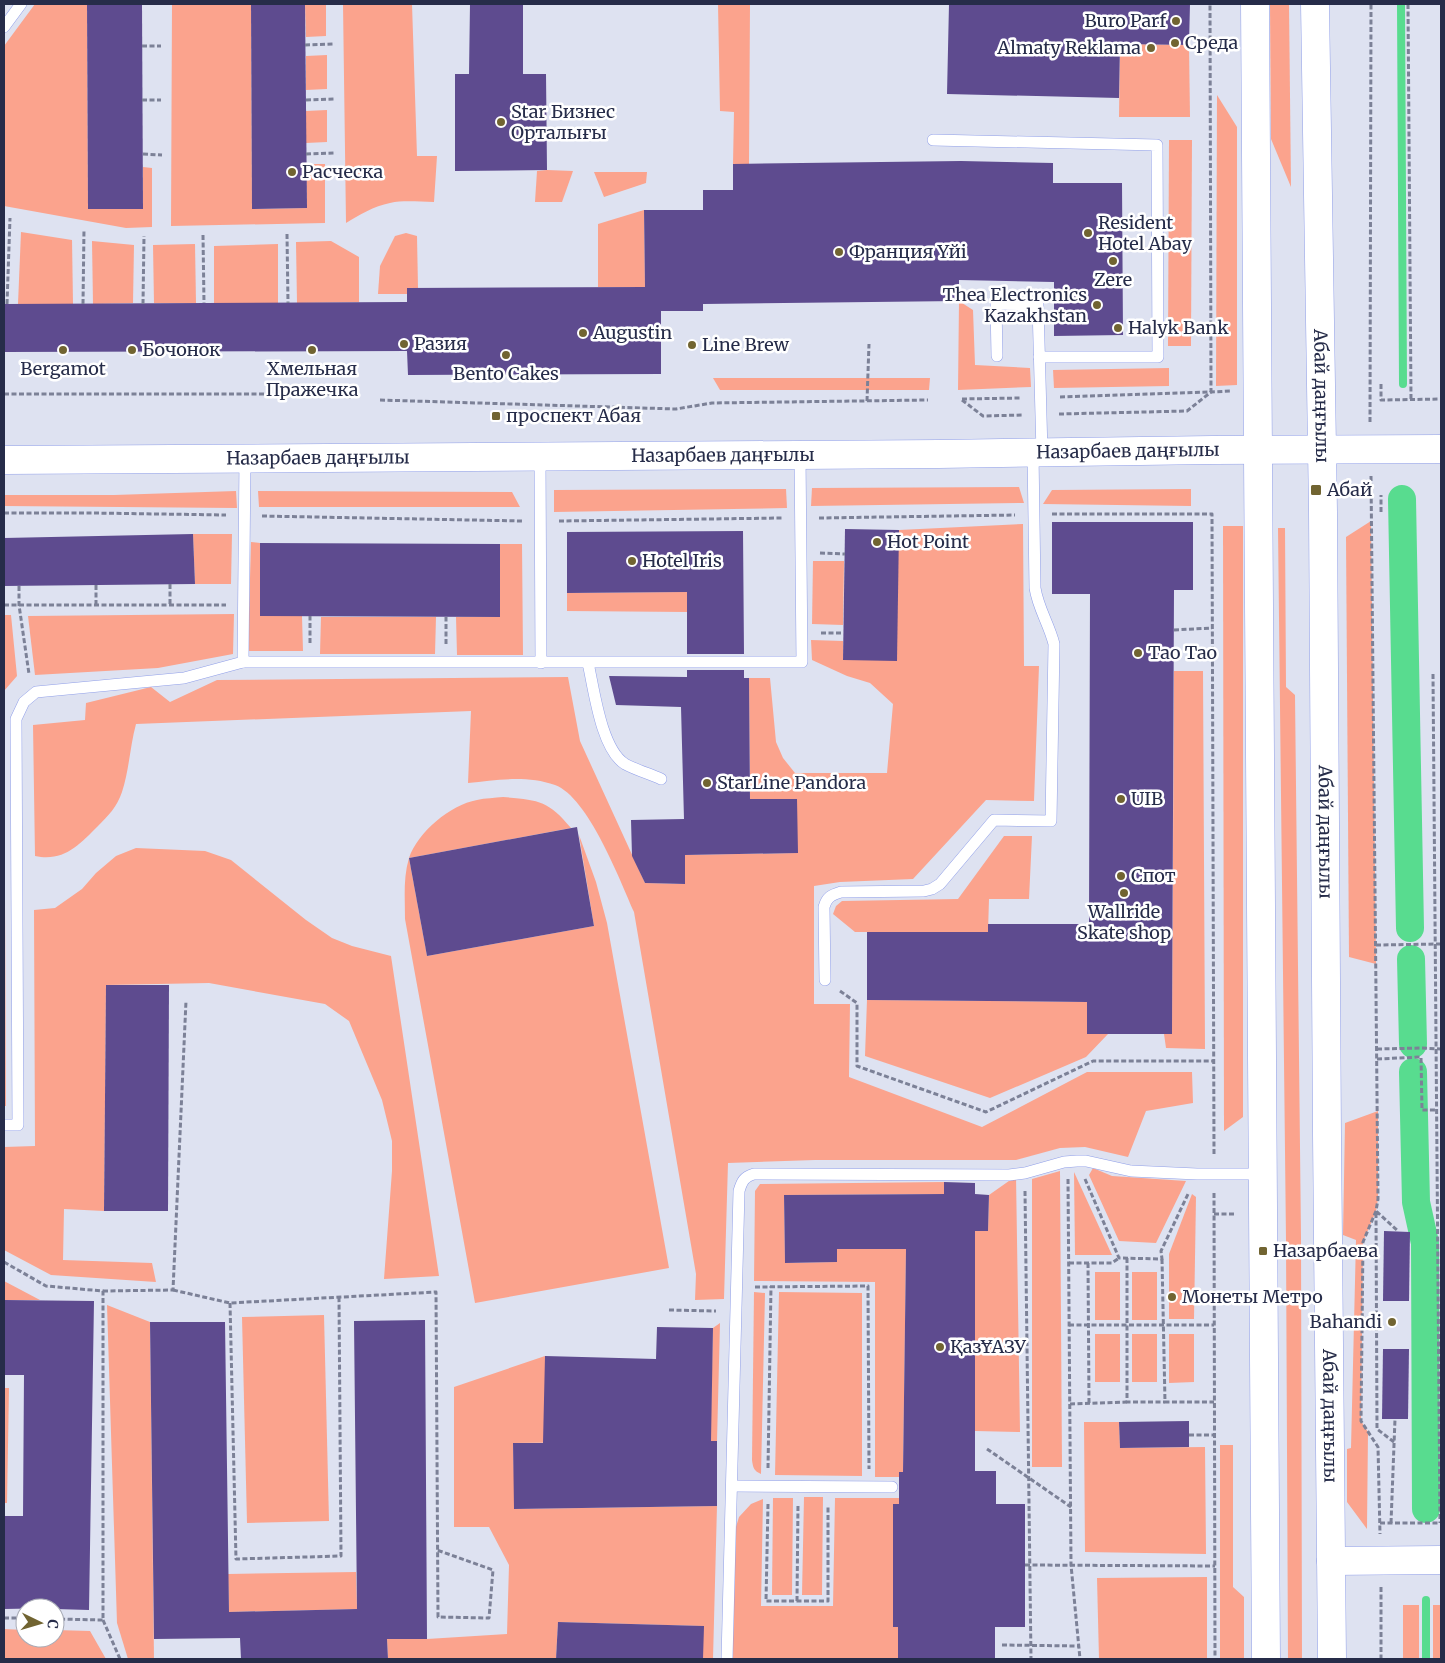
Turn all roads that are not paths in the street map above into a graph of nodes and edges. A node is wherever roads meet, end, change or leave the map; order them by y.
1 (21, 4) edge
2 (1255, 4) edge
3 (1316, 4) edge
4 (4, 27) edge
5 (933, 140) dead end
6 (997, 356) dead end
7 (1039, 357) junction
8 (1441, 448) edge
9 (1322, 449) junction
10 (1258, 450) junction
11 (1038, 453) junction
12 (800, 455) junction
13 (540, 457) junction
14 (245, 459) junction
15 (4, 460) edge
16 (243, 662) junction
17 (541, 663) junction
18 (588, 663) junction
19 (661, 779) dead end
20 (826, 980) road end
21 (4, 1125) edge
22 (1262, 1174) junction
23 (732, 1486) junction
24 (892, 1487) dead end
25 (1441, 1560) edge
26 (1331, 1561) junction
27 (727, 1659) edge
28 (1266, 1659) edge
29 (1332, 1659) edge

1 - 4 lane
2 - 10 main road
3 - 9 main road, Абай даңғылы
5 - 7 lane
6 - 7 lane
7 - 11 lane
8 - 9 main road, Назарбаев даңғылы
9 - 10 main road, Назарбаев даңғылы
9 - 26 main road, Абай даңғылы
10 - 11 main road, Назарбаев даңғылы
10 - 22 main road
11 - 12 main road, Назарбаев даңғылы
11 - 20 lane
12 - 13 main road, Назарбаев даңғылы
12 - 18 lane
13 - 14 main road, Назарбаев даңғылы
13 - 17 lane
14 - 15 main road, Назарбаев даңғылы
14 - 16 lane
16 - 17 lane
16 - 21 lane
17 - 18 lane
18 - 19 lane
22 - 23 lane
22 - 28 main road
23 - 24 lane
23 - 27 lane
25 - 26 main road
26 - 29 main road, Абай даңғылы

